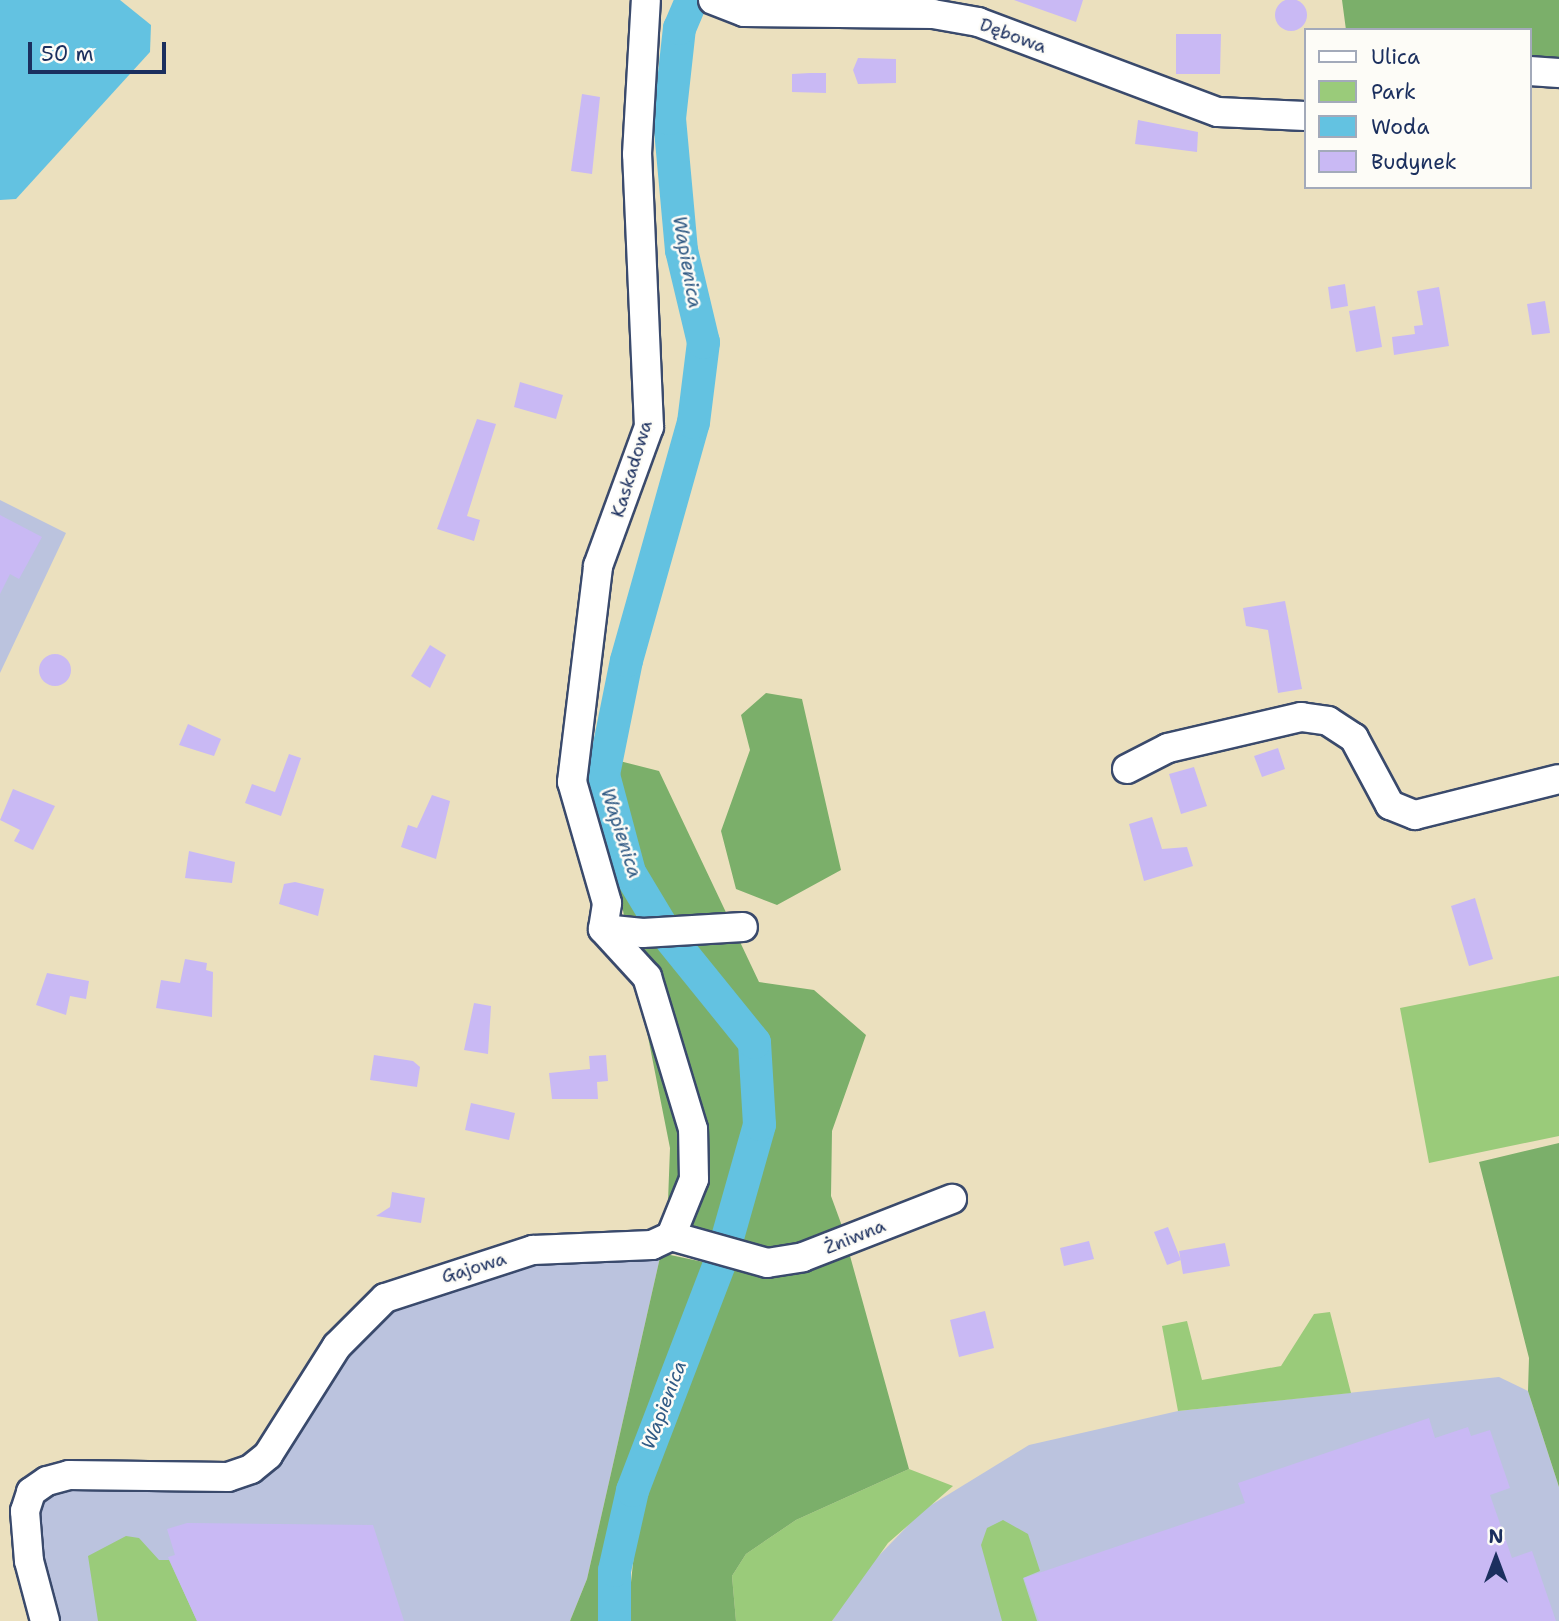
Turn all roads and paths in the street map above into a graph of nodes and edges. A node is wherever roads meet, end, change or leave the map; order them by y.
1 (646, 0) edge
2 (731, 4) edge
3 (1531, 71) edge
4 (1559, 73) edge
5 (1304, 116) edge
6 (1127, 769) dead end
7 (1559, 779) edge
8 (743, 927) dead end
9 (603, 929) junction
10 (952, 1199) dead end
11 (671, 1236) junction
12 (45, 1621) edge

1 - 9 street, Kaskadowa
2 - 5 street, Dębowa
3 - 4 street
6 - 7 street
8 - 9 street
9 - 11 street
10 - 11 street, Żniwna
11 - 12 street, Gajowa

